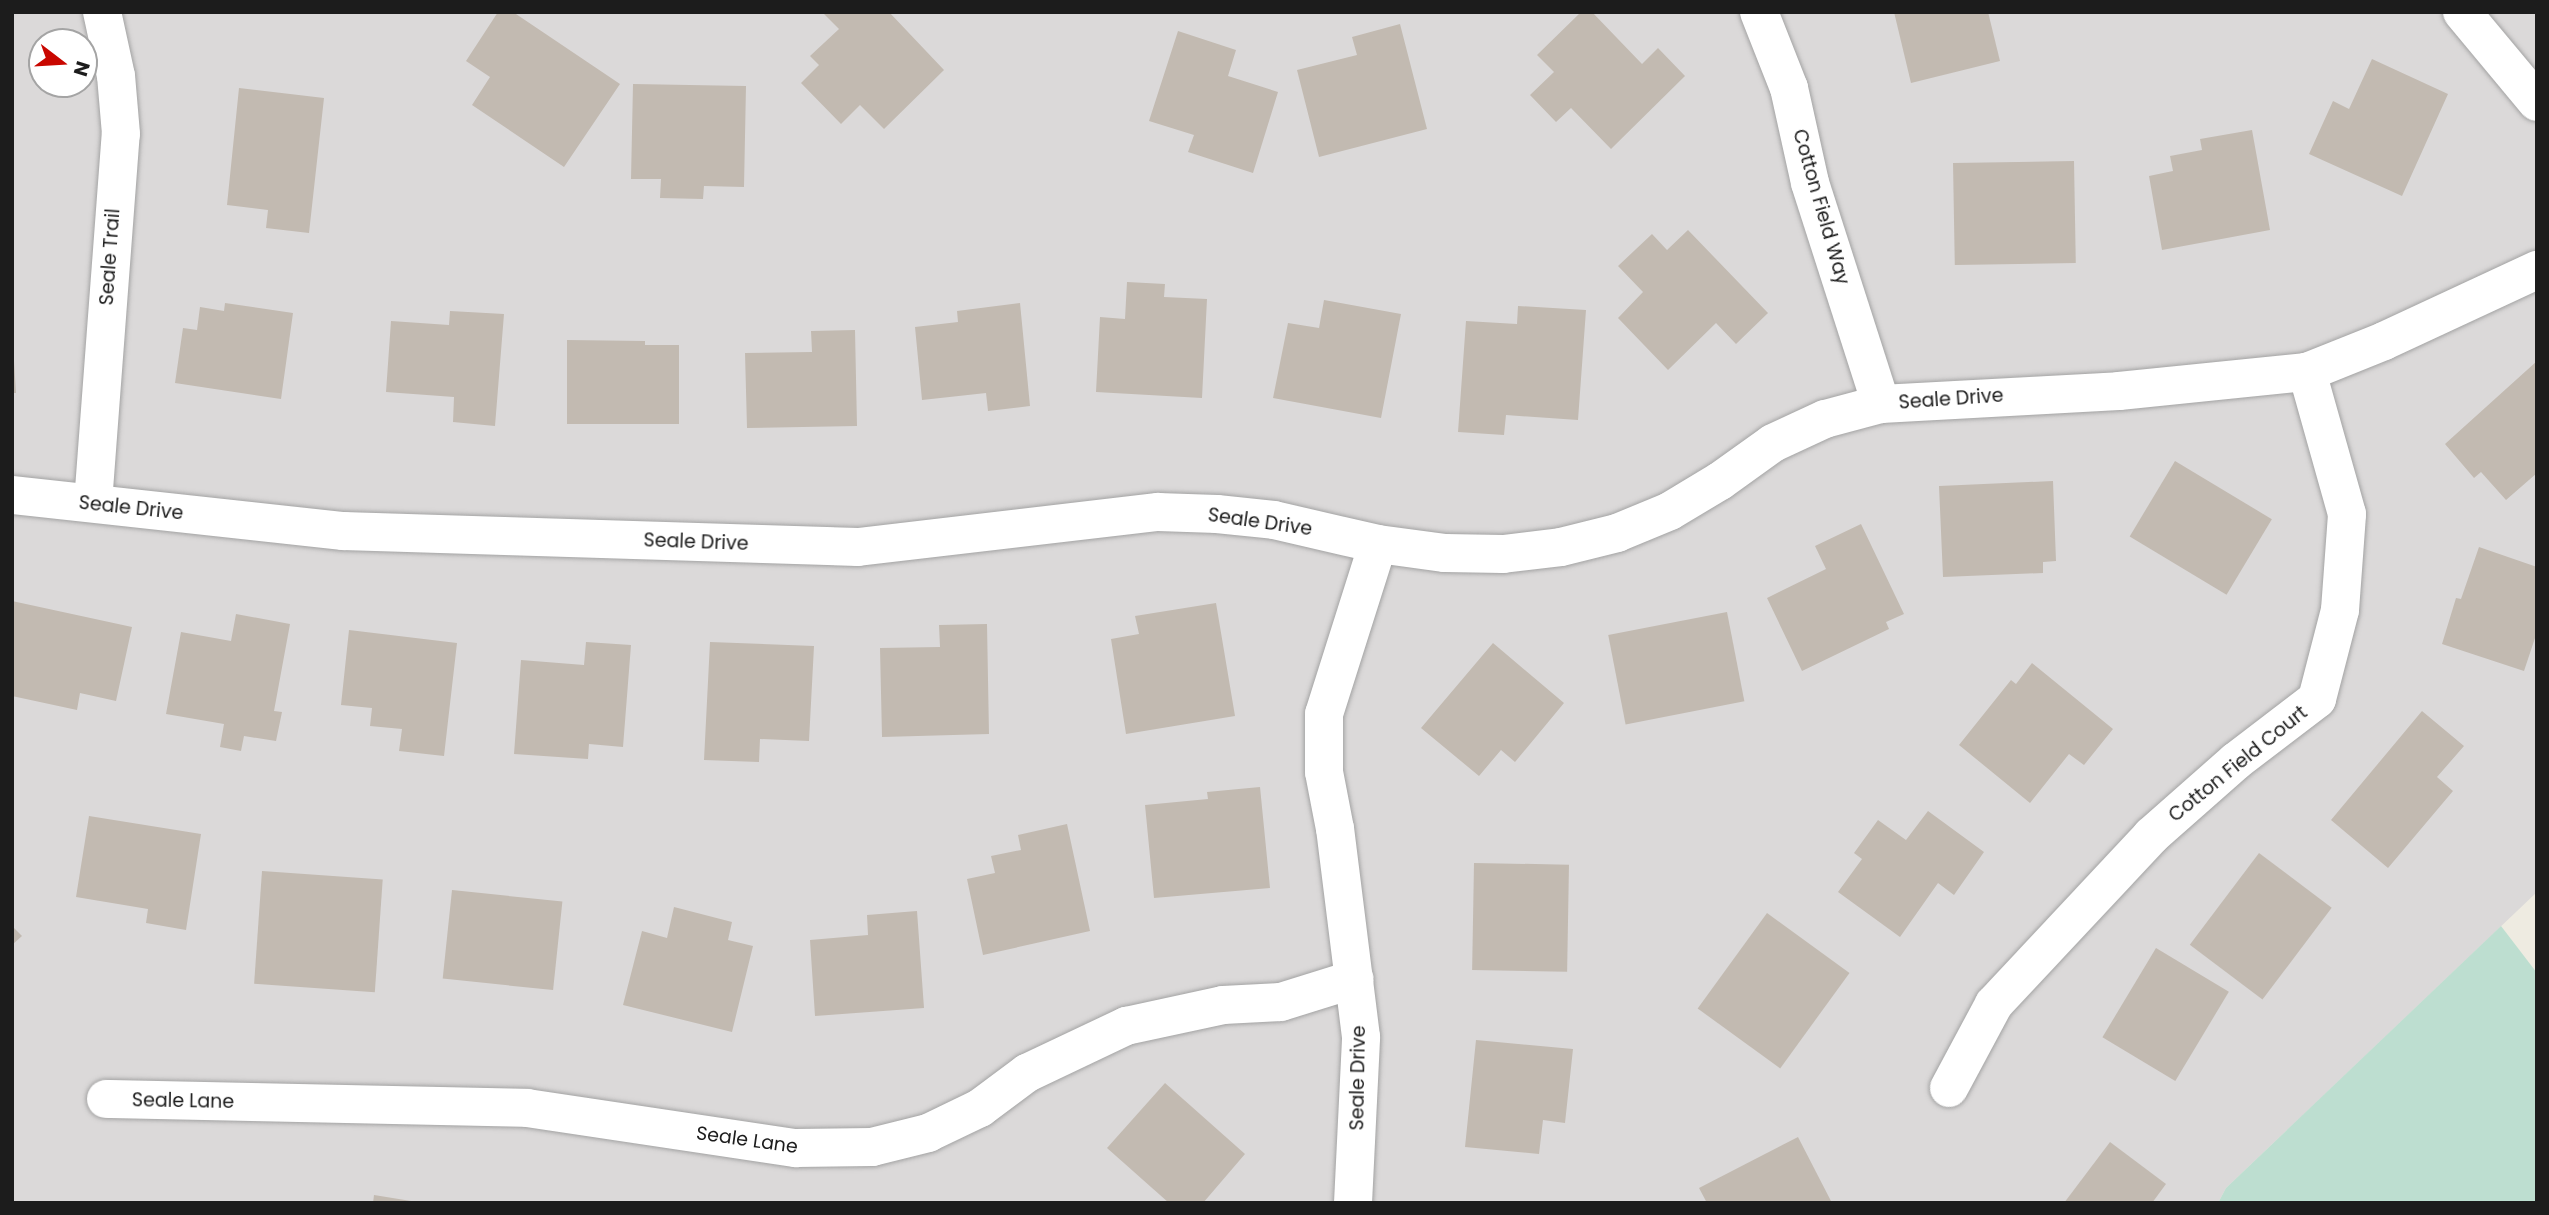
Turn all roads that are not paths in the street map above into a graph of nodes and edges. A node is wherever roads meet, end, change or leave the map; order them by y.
1 (102, 12) edge
2 (1759, 12) edge
3 (2462, 12) edge
4 (2537, 102) edge
5 (2537, 270) edge
6 (2308, 372) junction
7 (1881, 404) junction
8 (12, 495) edge
9 (93, 503) junction
10 (1377, 544) junction
11 (1356, 979) junction
12 (1949, 1088) dead end
13 (106, 1099) dead end
14 (1353, 1203) edge

1 - 9 street, Seale Trail
2 - 7 street, Cotton Field Way
3 - 4 street
5 - 6 street, Seale Drive
6 - 7 street, Seale Drive
6 - 12 street, Cotton Field Court
7 - 10 street, Seale Drive
8 - 9 street, Seale Drive
9 - 10 street, Seale Drive
10 - 11 street, Seale Drive
11 - 13 street, Seale Lane
11 - 14 street, Seale Drive

